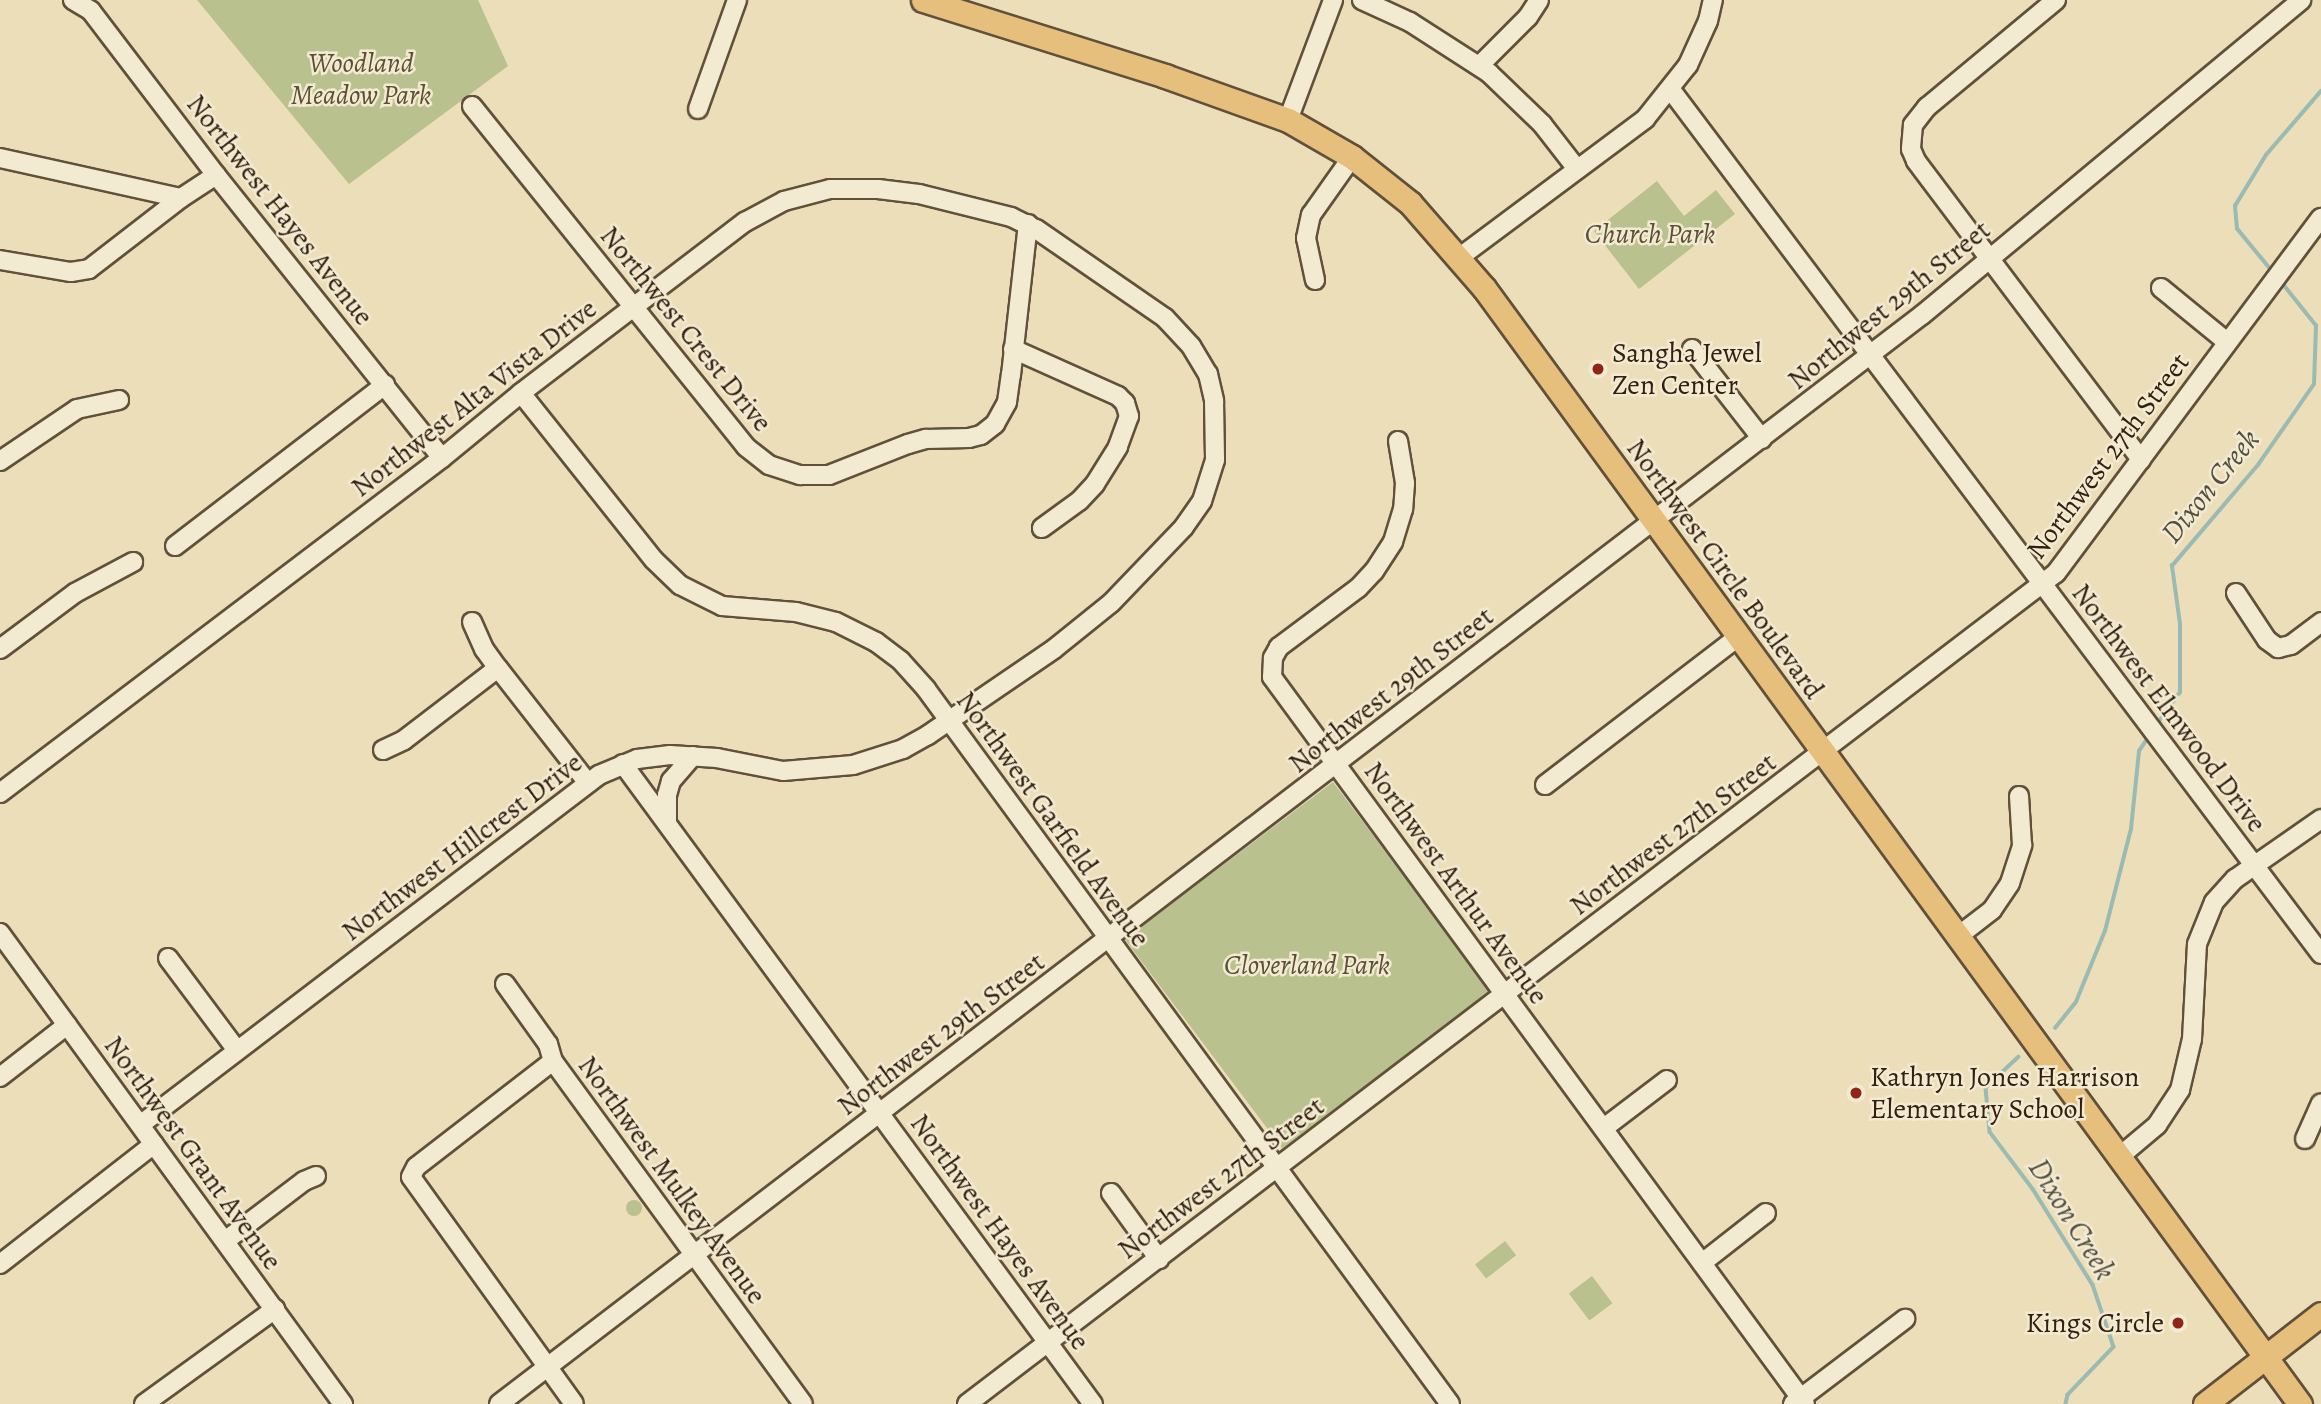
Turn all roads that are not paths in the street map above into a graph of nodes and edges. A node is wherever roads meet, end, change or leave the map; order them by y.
1 (73, 0) edge
2 (737, 0) edge
3 (923, 0) edge
4 (1333, 0) edge
5 (1362, 0) edge
6 (1539, 0) edge
7 (1713, 0) edge
8 (2056, 0) edge
9 (2301, 0) edge
10 (1479, 66) junction
11 (1671, 90) junction
12 (471, 106) dead end
13 (698, 109) dead end
14 (1289, 120) junction
15 (1352, 157) junction
16 (0, 158) edge
17 (1577, 169) junction
18 (216, 175) junction
19 (181, 198) junction
20 (2321, 218) edge
21 (1028, 224) junction
22 (1460, 257) junction
23 (1989, 258) junction
24 (0, 260) edge
25 (1315, 280) dead end
26 (2161, 288) dead end
27 (633, 307) junction
28 (2227, 342) junction
29 (1013, 349) junction
30 (1692, 349) dead end
31 (1871, 354) junction
32 (385, 385) junction
33 (521, 393) junction
34 (119, 400) dead end
35 (1762, 439) junction
36 (1398, 441) dead end
37 (442, 458) junction
38 (2141, 460) junction
39 (0, 461) edge
40 (1655, 521) junction
41 (1042, 528) dead end
42 (175, 547) dead end
43 (133, 562) dead end
44 (2043, 584) junction
45 (2236, 593) dead end
46 (472, 622) dead end
47 (2321, 622) edge
48 (1738, 637) junction
49 (0, 649) edge
50 (498, 668) junction
51 (949, 721) junction
52 (383, 750) dead end
53 (1821, 752) junction
54 (693, 756) junction
55 (622, 764) junction
56 (1337, 766) junction
57 (588, 783) junction
58 (1545, 785) dead end
59 (0, 793) edge
60 (2019, 796) dead end
61 (2321, 819) edge
62 (667, 821) junction
63 (2255, 868) junction
64 (0, 933) edge
65 (1957, 937) junction
66 (1109, 939) junction
67 (2321, 954) edge
68 (168, 958) dead end
69 (505, 984) dead end
70 (1505, 995) junction
71 (67, 1025) junction
72 (236, 1049) junction
73 (553, 1061) junction
74 (0, 1077) edge
75 (1667, 1080) dead end
76 (2321, 1103) edge
77 (880, 1113) junction
78 (140, 1125) junction
79 (1604, 1128) junction
80 (2305, 1139) dead end
81 (154, 1144) junction
82 (2119, 1157) junction
83 (1277, 1169) junction
84 (316, 1176) dead end
85 (1111, 1193) dead end
86 (1766, 1213) dead end
87 (225, 1241) junction
88 (694, 1256) junction
89 (1159, 1259) junction
90 (1702, 1263) junction
91 (0, 1264) edge
92 (275, 1309) junction
93 (2321, 1314) edge
94 (1905, 1319) dead end
95 (1048, 1343) junction
96 (2265, 1357) junction
97 (547, 1367) junction
98 (1799, 1402) edge
99 (144, 1404) edge
100 (343, 1404) edge
101 (499, 1404) edge
102 (574, 1404) edge
103 (803, 1404) edge
104 (967, 1404) edge
105 (1093, 1404) edge
106 (1450, 1404) edge
107 (2205, 1404) edge
108 (2301, 1404) edge

1 - 18 street, Northwest Hayes Avenue
2 - 13 street
3 - 14 main road, Northwest Circle Boulevard
4 - 14 street
5 - 10 street
6 - 10 street
7 - 11 street
8 - 23 street
9 - 23 street, Northwest 29th Street
10 - 17 street
11 - 17 street
11 - 31 street, Northwest Elmwood Drive
12 - 27 street, Northwest Crest Drive
14 - 15 main road, Northwest Circle Boulevard
15 - 22 main road, Northwest Circle Boulevard
15 - 25 street
16 - 19 street
17 - 22 street
18 - 19 street
18 - 32 street, Northwest Hayes Avenue
19 - 24 street
20 - 28 street, Northwest 27th Street
21 - 27 street, Northwest Alta Vista Drive
21 - 29 street, Northwest Crest Drive
21 - 51 street, Northwest Hillcrest Drive
22 - 40 main road, Northwest Circle Boulevard
23 - 31 street, Northwest 29th Street
23 - 38 street
26 - 28 street
27 - 29 street, Northwest Crest Drive
27 - 33 street, Northwest Alta Vista Drive
28 - 38 street, Northwest 27th Street
29 - 41 street
30 - 35 street
31 - 35 street, Northwest 29th Street
31 - 44 street, Northwest Elmwood Drive
32 - 37 street, Northwest Hayes Avenue
32 - 42 street
33 - 37 street, Northwest Alta Vista Drive
33 - 51 street, Northwest Garfield Avenue
34 - 39 street
35 - 40 street, Northwest 29th Street
36 - 56 street, Northwest Arthur Avenue
37 - 59 street, Northwest Alta Vista Drive
38 - 44 street, Northwest 27th Street
40 - 48 main road, Northwest Circle Boulevard
40 - 56 street, Northwest 29th Street
43 - 49 street
44 - 53 street, Northwest 27th Street
44 - 63 street, Northwest Elmwood Drive
45 - 47 street
46 - 50 street
48 - 53 main road, Northwest Circle Boulevard
48 - 58 street
50 - 52 street
50 - 57 street
51 - 54 street, Northwest Hillcrest Drive
51 - 66 street, Northwest Garfield Avenue
53 - 65 main road, Northwest Circle Boulevard
53 - 70 street, Northwest 27th Street
54 - 55 street, Northwest Hillcrest Drive
54 - 62 street
55 - 57 street, Northwest Hillcrest Drive
55 - 62 street, Northwest Hayes Avenue
56 - 66 street, Northwest 29th Street
56 - 70 street, Northwest Arthur Avenue
57 - 72 street, Northwest Hillcrest Drive
60 - 65 street
61 - 63 street
62 - 77 street, Northwest Hayes Avenue
63 - 67 street, Northwest Elmwood Drive
63 - 82 street
64 - 71 street, Northwest Grant Avenue
65 - 82 main road, Northwest Circle Boulevard
66 - 77 street, Northwest 29th Street
66 - 83 street, Northwest Garfield Avenue
68 - 72 street
69 - 73 street, Northwest Mulkey Avenue
70 - 79 street, Northwest Arthur Avenue
70 - 83 street, Northwest 27th Street
71 - 74 street
71 - 78 street, Northwest Grant Avenue
72 - 78 street, Northwest Hillcrest Drive
73 - 88 street, Northwest Mulkey Avenue
73 - 97 street
75 - 79 street
76 - 80 street
77 - 88 street, Northwest 29th Street
77 - 95 street, Northwest Hayes Avenue
78 - 81 street, Northwest Grant Avenue
79 - 90 street, Northwest Arthur Avenue
81 - 87 street, Northwest Grant Avenue
81 - 91 street
82 - 96 main road, Northwest Circle Boulevard
83 - 89 street, Northwest 27th Street
83 - 106 street, Northwest Garfield Avenue
84 - 87 street
85 - 89 street
86 - 90 street
87 - 92 street, Northwest Grant Avenue
88 - 97 street, Northwest 29th Street
88 - 103 street, Northwest Mulkey Avenue
89 - 95 street, Northwest 27th Street
90 - 98 street, Northwest Arthur Avenue
92 - 99 street
92 - 100 street, Northwest Grant Avenue
93 - 96 main road
94 - 98 street
95 - 104 street, Northwest 27th Street
95 - 105 street, Northwest Hayes Avenue
96 - 107 main road
96 - 108 main road, Northwest Circle Boulevard
97 - 101 street, Northwest 29th Street
97 - 102 street

